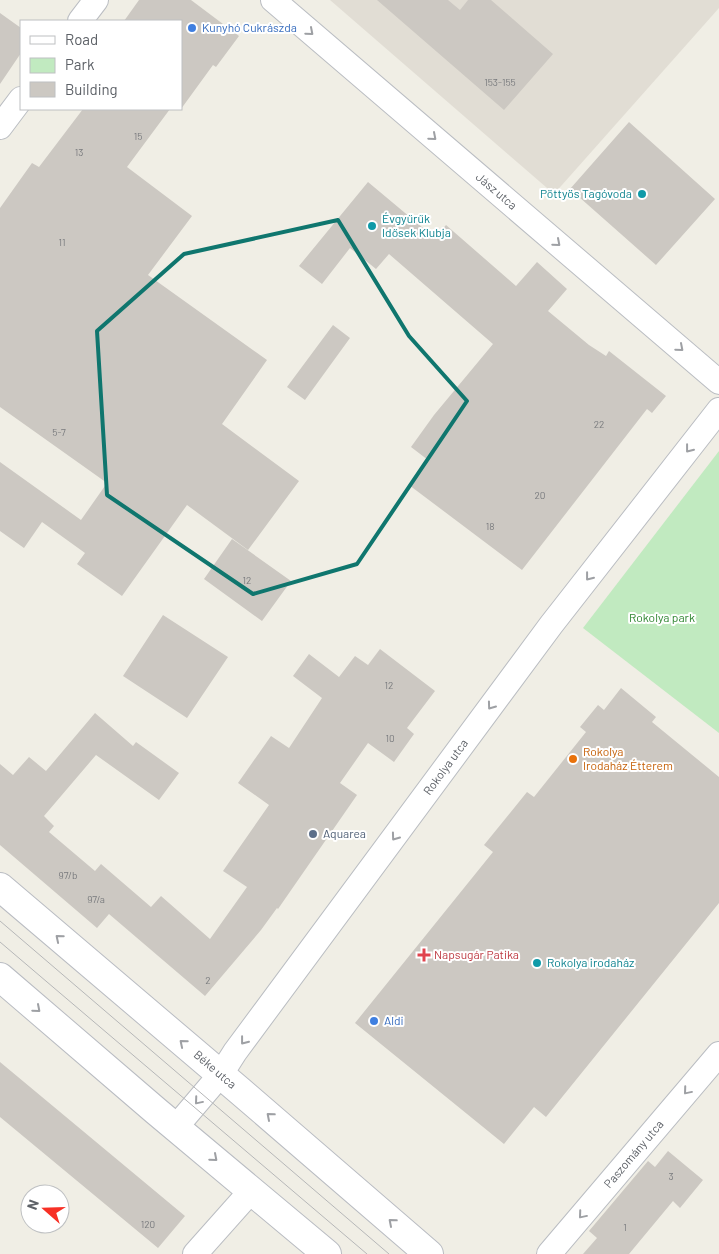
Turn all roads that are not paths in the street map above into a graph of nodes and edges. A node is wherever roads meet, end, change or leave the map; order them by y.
1 (96, 0) edge
2 (272, 0) edge
3 (81, 20) edge
4 (20, 100) edge
5 (0, 127) edge
6 (719, 382) edge
7 (719, 410) edge
8 (0, 887) edge
9 (0, 977) edge
10 (719, 1054) edge
11 (221, 1074) junction
12 (176, 1127) junction
13 (251, 1191) junction
14 (195, 1254) edge
15 (327, 1254) edge
16 (429, 1254) edge
17 (548, 1254) edge

1 - 3 street
2 -> 6 street, Jász utca
4 - 5 street
7 -> 11 street, Rokolya utca
11 -> 8 main road, Béke utca
9 -> 12 main road
10 -> 17 street, Paszomány utca
11 -> 12 street, Rokolya utca
16 -> 11 main road, Béke utca
12 -> 13 main road
13 - 14 street
13 - 15 main road

